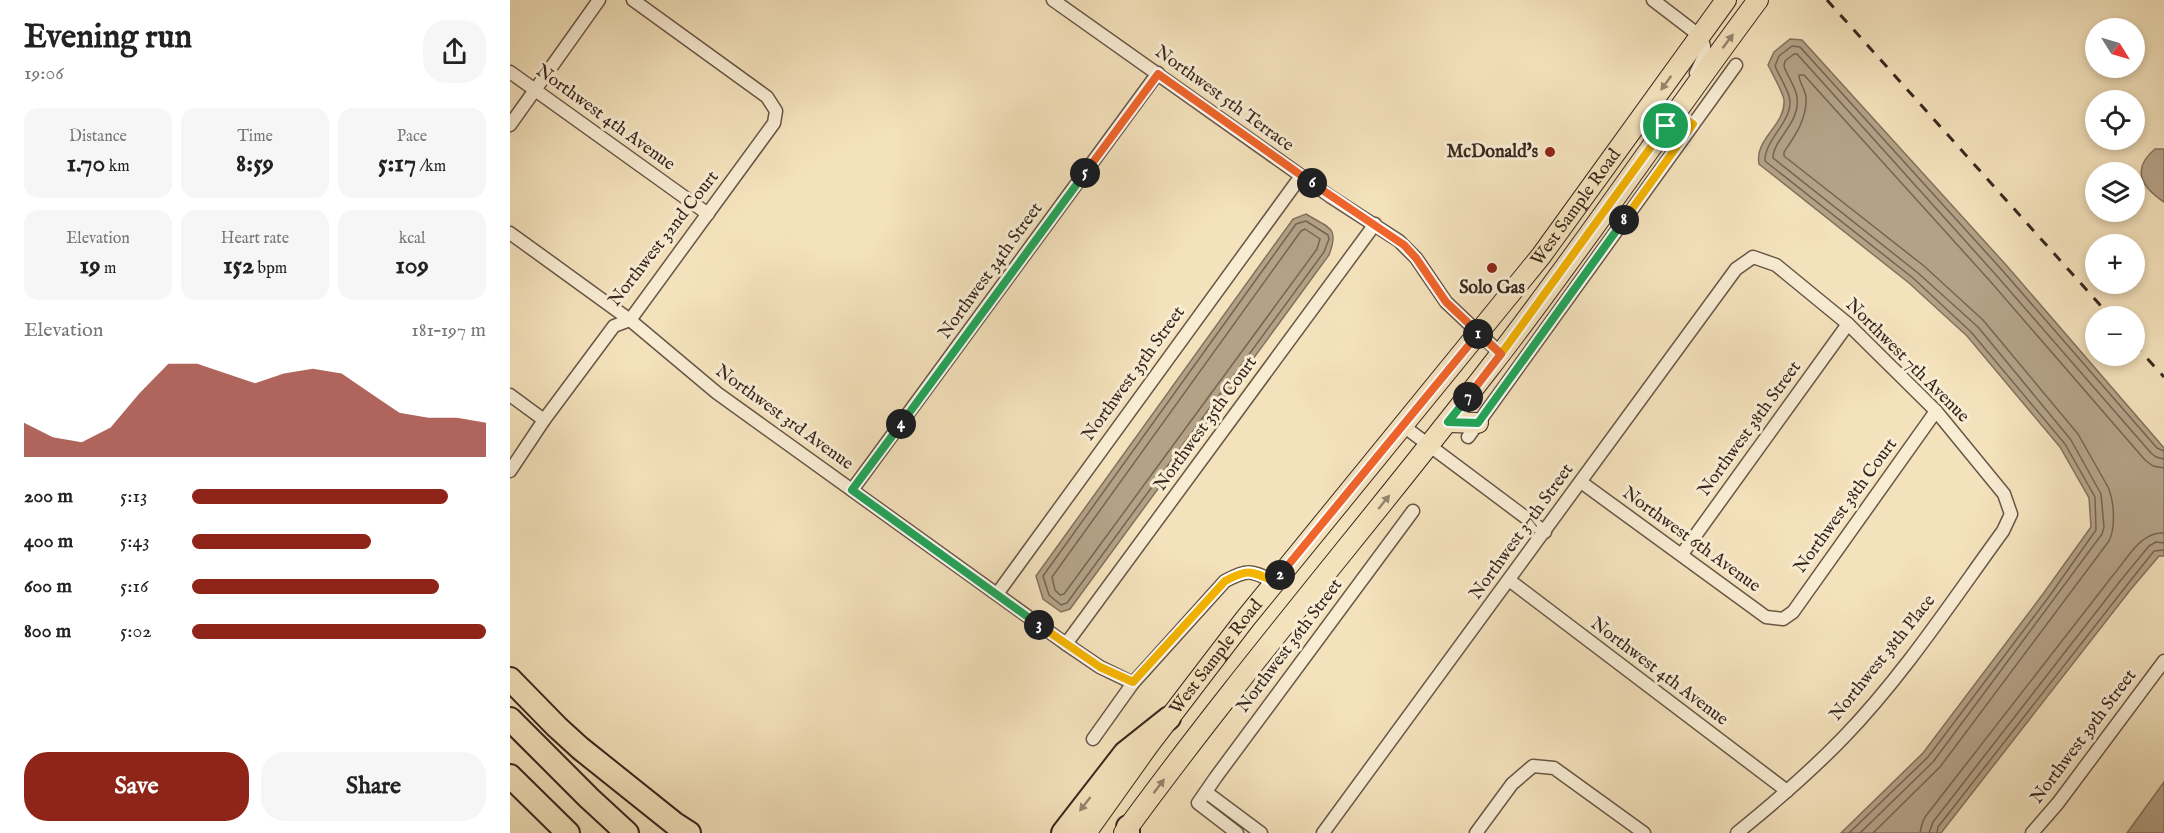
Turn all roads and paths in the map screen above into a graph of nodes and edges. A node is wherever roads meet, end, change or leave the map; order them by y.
1 (599, 0) edge
2 (633, 0) edge
3 (1053, 0) edge
4 (1653, 0) edge
5 (1726, 0) edge
6 (1758, 0) edge
7 (1700, 36) junction
8 (1736, 65) dead end
9 (510, 72) edge
10 (1158, 74) junction
11 (535, 90) junction
12 (1678, 109) junction
13 (1693, 124) junction
14 (510, 125) edge
15 (1301, 176) junction
16 (708, 214) junction
17 (1375, 224) junction
18 (510, 232) edge
19 (1753, 257) joint
20 (630, 320) junction
21 (1848, 324) junction
22 (1478, 334) junction
23 (1501, 354) junction
24 (510, 395) edge
25 (1936, 411) junction
26 (544, 420) junction
27 (1448, 422) junction
28 (1402, 425) junction
29 (1473, 430) joint
30 (1430, 446) junction
31 (510, 471) edge
32 (1581, 482) junction
33 (852, 490) junction
34 (1413, 511) dead end
35 (2011, 514) joint
36 (1545, 532) junction
37 (1682, 554) junction
38 (1509, 580) junction
39 (1275, 582) junction
40 (997, 594) junction
41 (1783, 619) joint
42 (1066, 644) junction
43 (2164, 661) edge
44 (510, 679) edge
45 (1133, 682) junction
46 (1170, 718) junction
47 (510, 719) edge
48 (556, 727) junction
49 (1093, 739) dead end
50 (510, 741) edge
51 (510, 776) edge
52 (1787, 791) junction
53 (1206, 792) junction
54 (510, 799) edge
55 (1127, 831) edge
56 (545, 833) edge
57 (568, 833) edge
58 (605, 833) edge
59 (627, 833) edge
60 (661, 833) edge
61 (689, 833) edge
62 (1063, 833) edge
63 (1086, 833) edge
64 (1237, 833) edge
65 (1261, 833) edge
66 (1323, 833) edge
67 (1476, 833) edge
68 (1644, 833) edge
69 (1737, 833) edge
70 (2032, 833) edge

1 - 11 street
2 - 16 street, Northwest 32nd Court
3 - 10 street, Northwest 5th Terrace
4 - 7 street
5 - 7 main road, West Sample Road
12 -> 6 main road, West Sample Road
7 - 12 street
7 -> 22 main road, West Sample Road
8 - 13 street
9 - 11 street, Northwest 4th Avenue
10 - 15 street, Northwest 5th Terrace
10 - 33 street, Northwest 34th Street
11 - 14 street
11 - 16 street, Northwest 4th Avenue
12 - 13 street
12 - 23 main road, West Sample Road
13 - 29 street
15 - 17 street, Northwest 5th Terrace
15 - 40 street, Northwest 35th Street
16 - 20 street, Northwest 32nd Court
17 - 22 street, Northwest 5th Terrace
17 - 42 street, Northwest 35th Court
18 - 20 street, Northwest 3rd Avenue
19 - 21 street, Northwest 7th Avenue
19 - 32 street, Northwest 37th Street
20 - 26 street, Northwest 32nd Court
20 - 33 street, Northwest 3rd Avenue
21 - 25 street, Northwest 7th Avenue
21 - 37 street, Northwest 38th Street
22 - 23 street, Northwest 5th Terrace
22 - 28 main road, West Sample Road
23 - 27 main road, West Sample Road
24 - 26 street
25 - 35 street, Northwest 7th Avenue
25 - 41 street, Northwest 38th Court
26 - 31 street, Northwest 32nd Court
27 - 29 main road
27 - 30 main road, West Sample Road
28 - 30 street
28 - 39 main road, West Sample Road
30 - 36 street
55 -> 30 main road, West Sample Road
32 - 36 street, Northwest 37th Street
32 - 37 street, Northwest 6th Avenue
33 - 40 street, Northwest 3rd Avenue
34 - 53 street, Northwest 36th Street
35 - 52 street, Northwest 38th Place
36 - 38 street, Northwest 37th Street
37 - 41 street, Northwest 6th Avenue
38 - 52 street, Northwest 4th Avenue
38 - 66 street, Northwest 37th Street
39 - 45 street
39 - 46 main road, West Sample Road
40 - 42 street, Northwest 3rd Avenue
42 - 45 street, Northwest 3rd Avenue
43 - 70 street, Northwest 39th Street
44 - 48 highway
45 - 49 street
46 -> 62 highway
46 - 63 main road, West Sample Road
47 - 59 highway
48 - 60 highway
48 - 61 highway
50 - 58 highway
51 - 57 highway
52 - 69 street, Northwest 38th Place
53 - 64 street, Northwest 36th Street
53 - 65 street
54 - 56 highway
67 - 68 street

